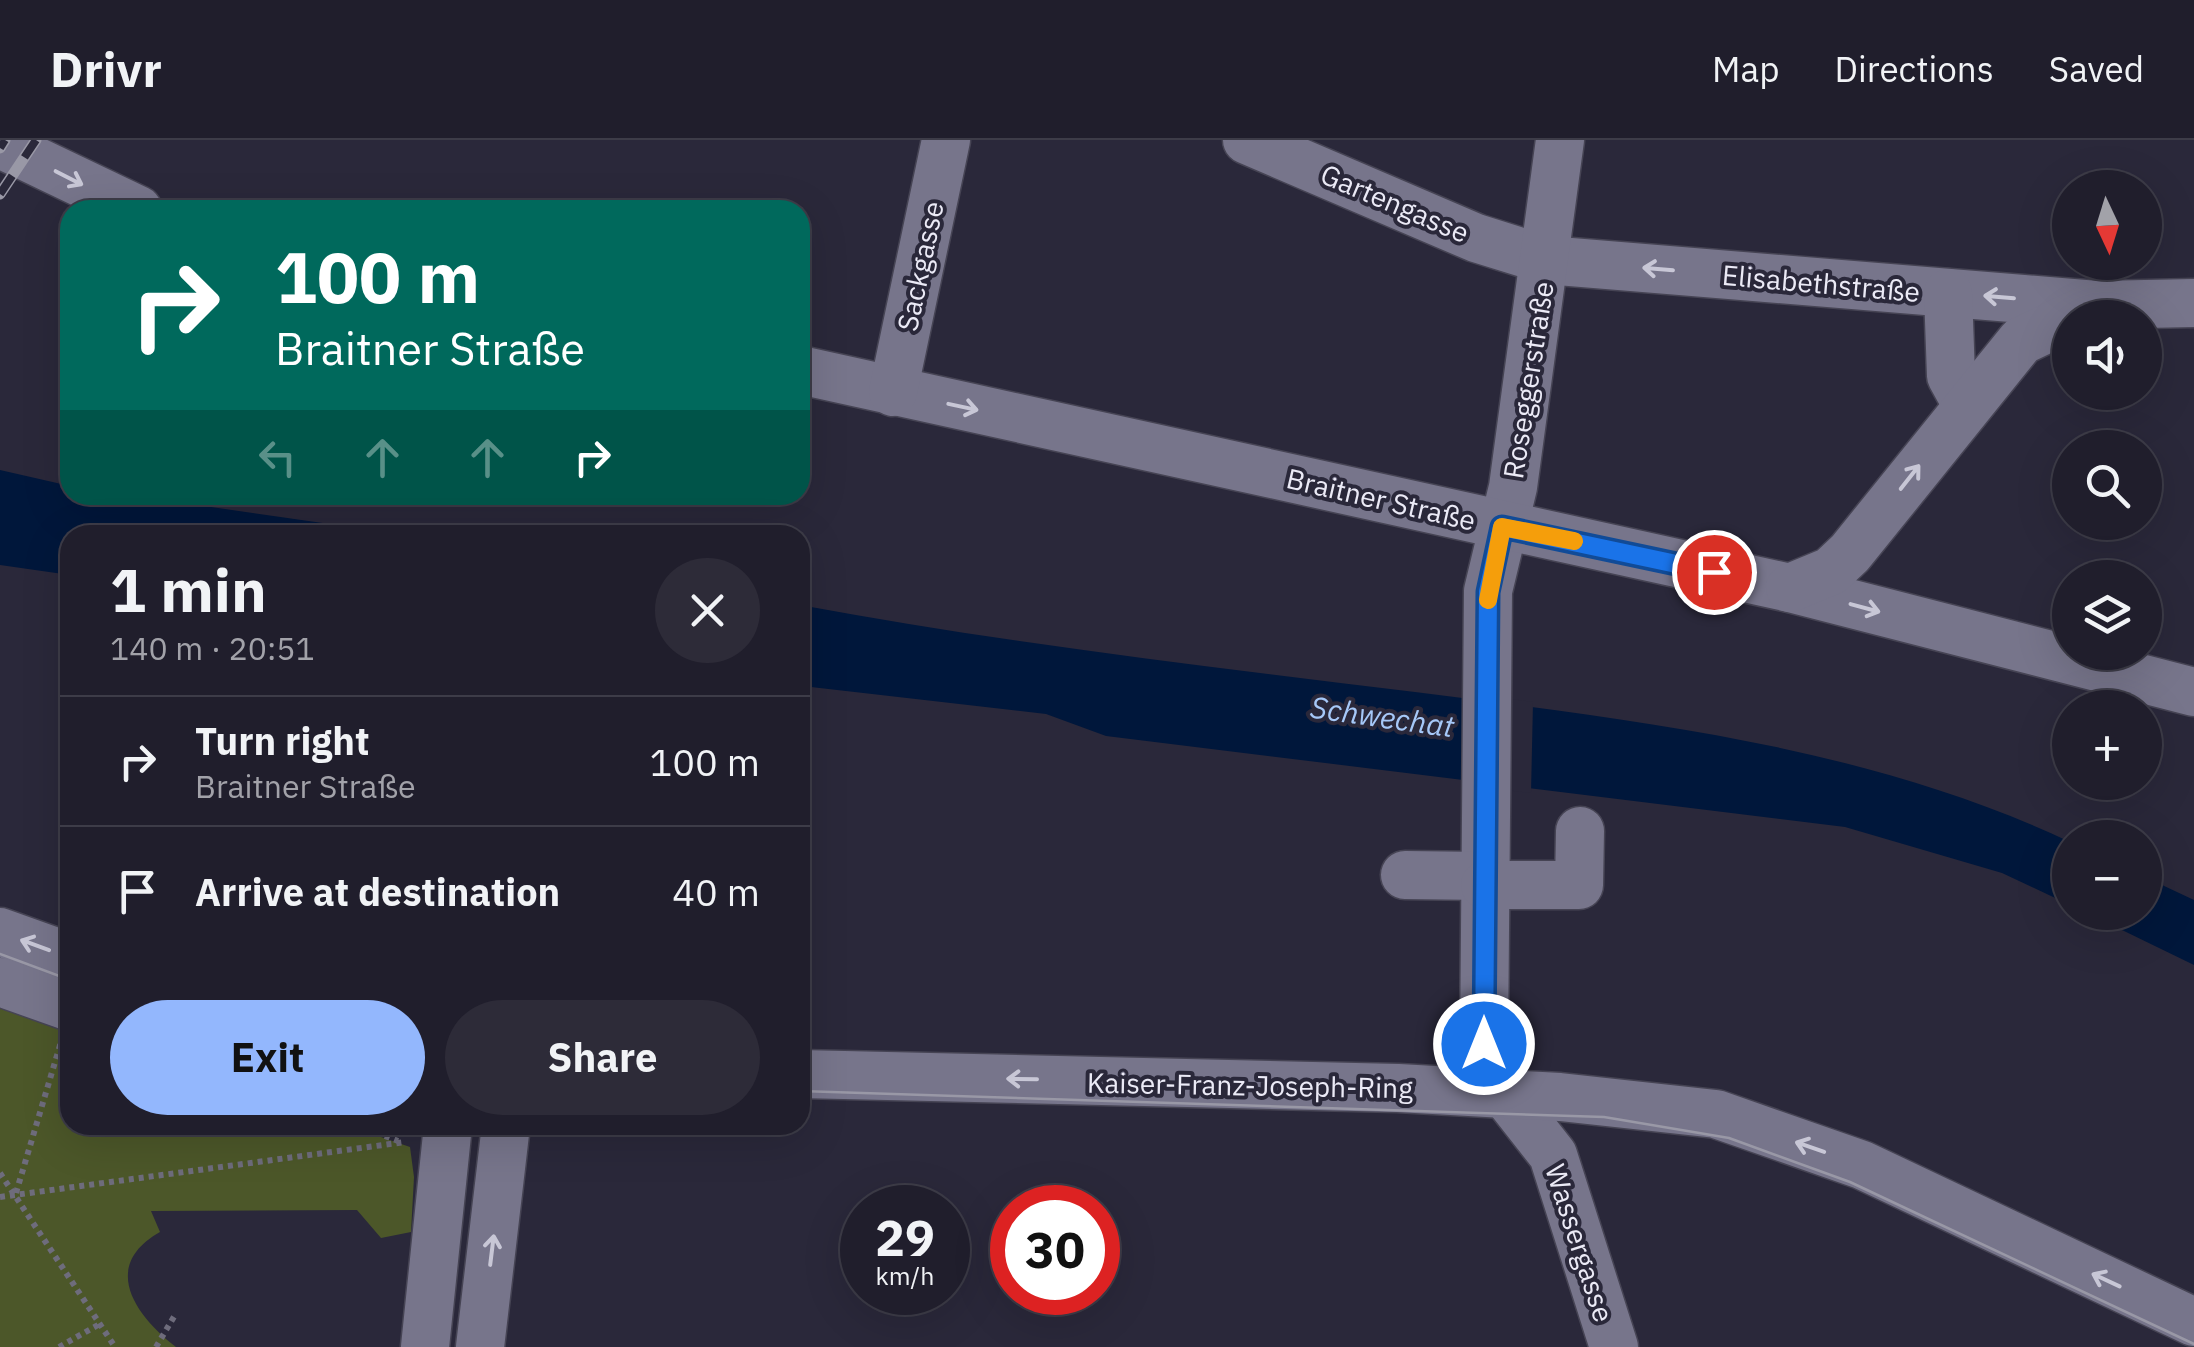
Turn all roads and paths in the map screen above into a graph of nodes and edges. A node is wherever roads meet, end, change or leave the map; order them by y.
1 (946, 140) edge
2 (1247, 140) edge
3 (1560, 140) edge
4 (0, 144) edge
5 (117, 200) edge
6 (1546, 260) junction
7 (1948, 293) junction
8 (2052, 301) edge
9 (2162, 303) edge
10 (2194, 303) edge
11 (2052, 326) edge
12 (810, 372) edge
13 (893, 392) junction
14 (1966, 404) junction
15 (1502, 527) junction
16 (1790, 588) junction
17 (2194, 692) edge
18 (1580, 831) dead end
19 (1406, 875) dead end
20 (1485, 881) junction
21 (0, 932) edge
22 (60, 953) edge
23 (0, 982) edge
24 (60, 1018) edge
25 (60, 1043) edge
26 (810, 1074) edge
27 (1504, 1094) junction
28 (384, 1135) edge
29 (426, 1135) edge
30 (433, 1135) edge
31 (505, 1135) edge
32 (402, 1142) junction
33 (0, 1173) edge
34 (16, 1194) junction
35 (0, 1197) edge
36 (176, 1315) dead end
37 (2194, 1322) edge
38 (98, 1325) junction
39 (59, 1347) edge
40 (115, 1347) edge
41 (156, 1347) edge
42 (425, 1347) edge
43 (480, 1347) edge
44 (1614, 1347) edge

1 - 13 street, Sackgasse
2 - 6 street, Gartengasse
3 - 6 street, Roseggerstraße
4 -> 5 street
7 -> 6 street, Elisabethstraße
6 - 15 street, Roseggerstraße
8 -> 7 street, Elisabethstraße
7 - 14 street
9 - 10 street, Elisabethstraße
11 - 14 street, Elisabethstraße
12 - 13 street, Braitner Straße
13 -> 15 street, Braitner Straße
16 -> 14 street, Elisabethstraße
15 - 16 street, Braitner Straße
15 - 20 street, Roseggerstraße
16 -> 17 street, Braitner Straße
18 - 20 street
19 - 20 street
20 - 27 street, Roseggerstraße
22 -> 21 street
23 - 24 street
25 - 34 path
27 -> 26 street, Kaiser-Franz-Joseph-Ring
37 -> 27 street, Kaiser-Franz-Joseph-Ring
27 - 44 street, Wassergasse
28 - 32 path
29 - 32 path
30 - 42 street
43 -> 31 street
32 - 34 path
33 - 34 path
34 - 35 path
34 - 38 path
36 - 41 path
38 - 39 path
38 - 40 path

